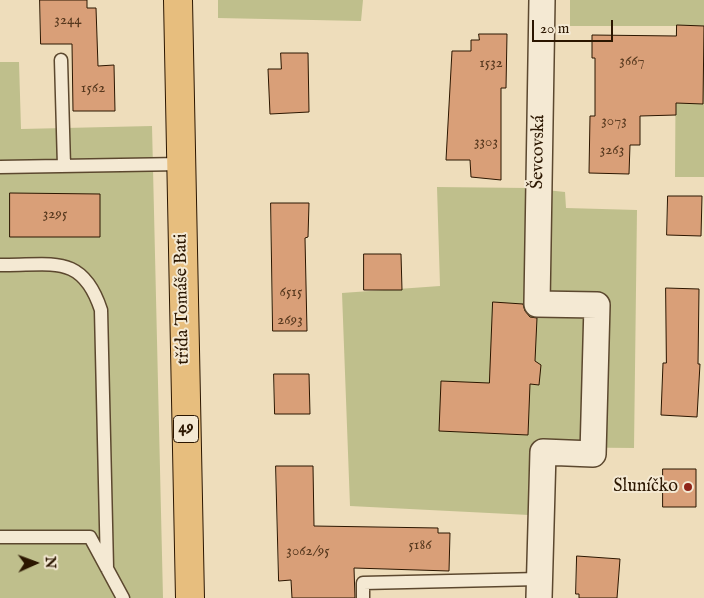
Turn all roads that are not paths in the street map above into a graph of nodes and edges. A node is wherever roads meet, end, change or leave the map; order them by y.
1 (178, 0) edge
2 (542, 0) edge
3 (61, 60) dead end
4 (181, 164) junction
5 (64, 166) junction
6 (0, 167) edge
7 (0, 265) edge
8 (0, 537) edge
9 (107, 568) junction
10 (539, 589) edge
11 (123, 598) edge
12 (190, 598) edge
13 (363, 598) edge

1 - 4 main road, třída Tomáše Bati / 49
2 - 10 street, Ševcovská
3 - 5 lane
4 - 5 lane
4 - 12 main road, třída Tomáše Bati / 49
5 - 6 lane
7 - 9 lane
8 - 9 lane
9 - 11 lane
10 - 13 lane

